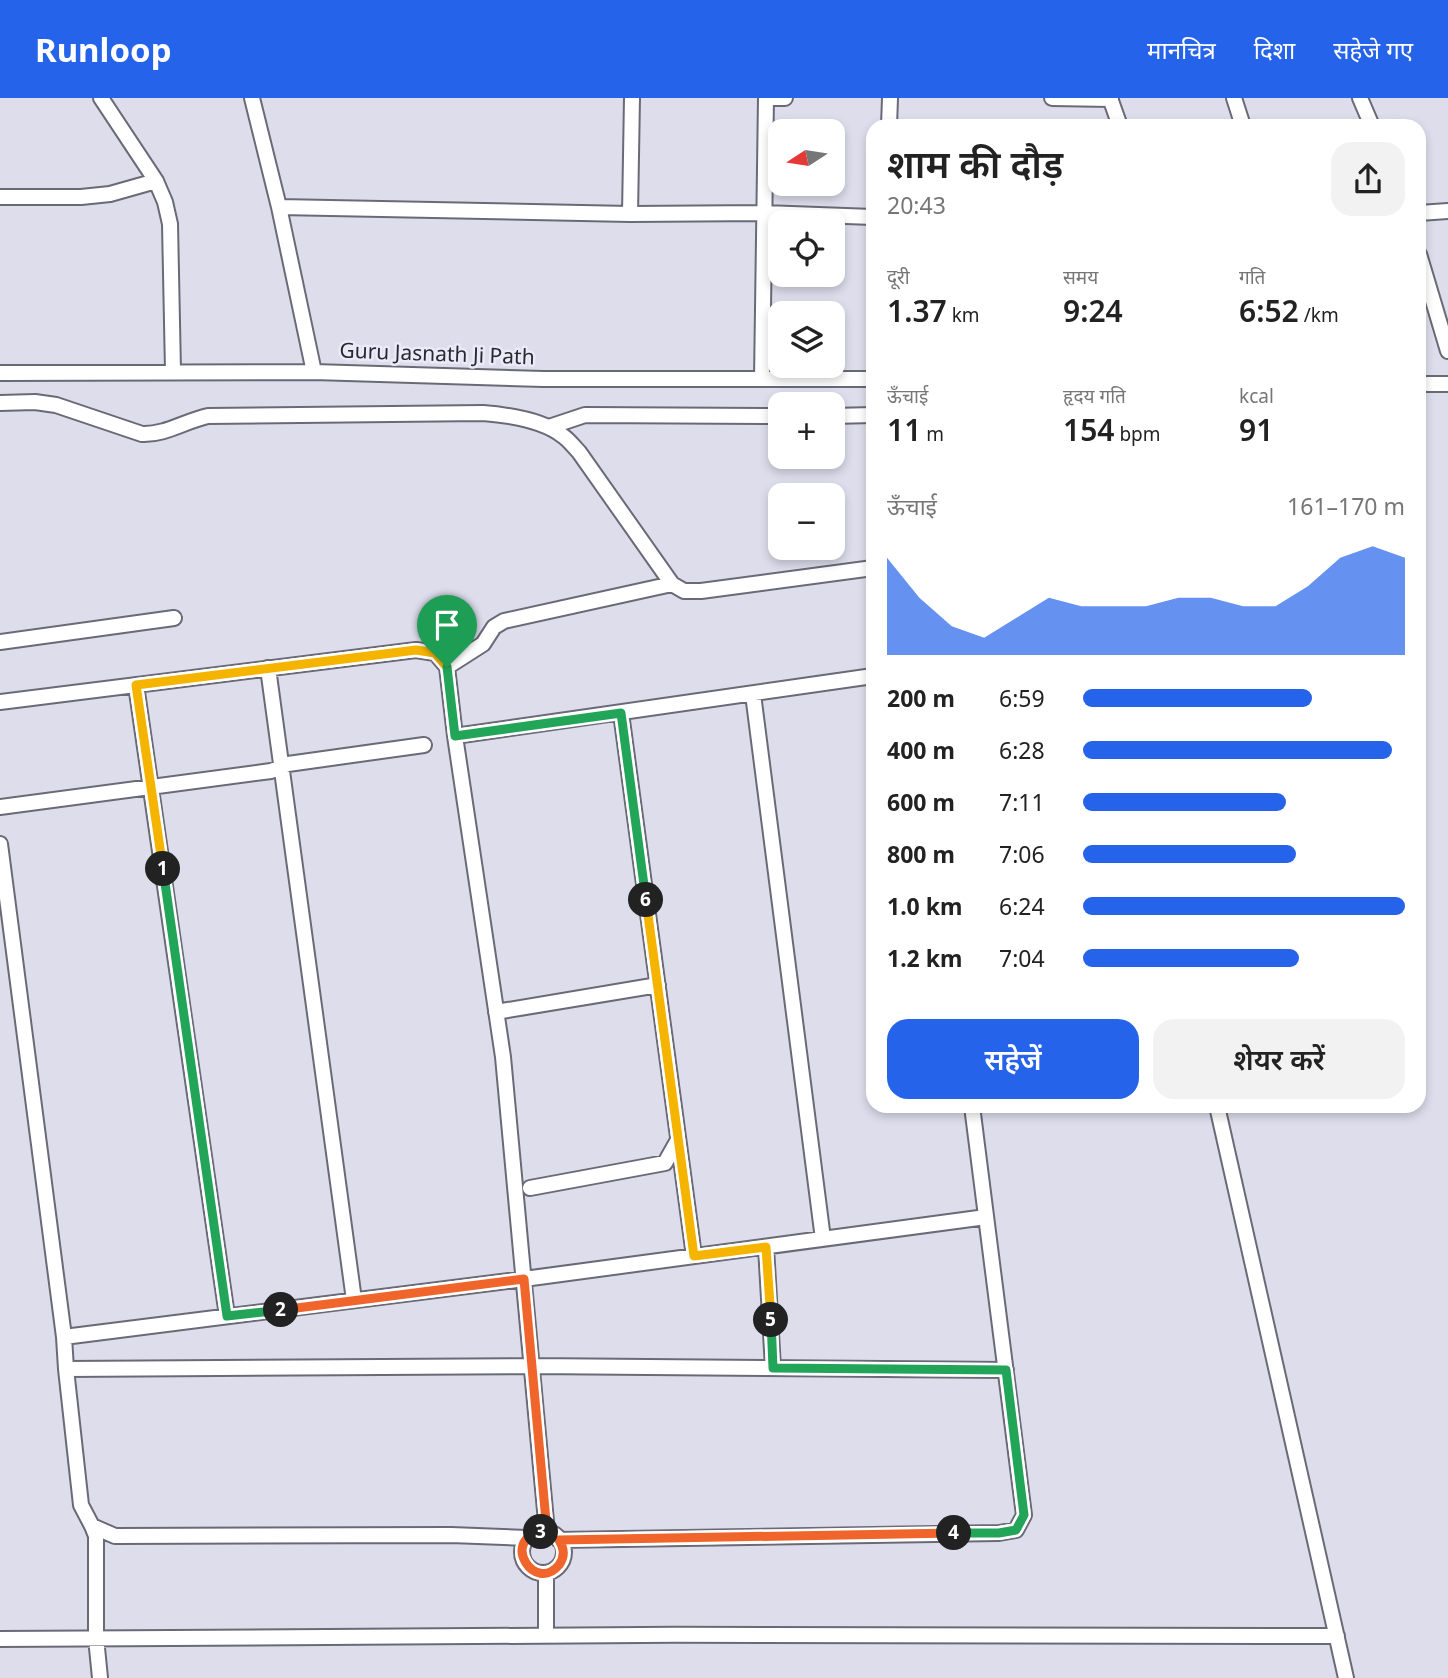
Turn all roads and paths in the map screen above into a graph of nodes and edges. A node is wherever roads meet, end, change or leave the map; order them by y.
1 (101, 98) edge
2 (252, 98) edge
3 (632, 98) edge
4 (766, 98) edge
5 (785, 98) edge
6 (890, 98) edge
7 (1052, 98) edge
8 (1111, 98) edge
9 (1234, 98) edge
10 (1360, 98) edge
11 (889, 119) edge
12 (1118, 119) edge
13 (1241, 119) edge
14 (1369, 119) edge
15 (156, 181) junction
16 (0, 197) edge
17 (279, 207) junction
18 (1448, 211) edge
19 (1426, 213) edge
20 (630, 214) junction
21 (764, 214) junction
22 (866, 217) edge
23 (1426, 277) edge
24 (1448, 351) edge
25 (173, 371) junction
26 (314, 372) junction
27 (0, 373) edge
28 (762, 379) junction
29 (866, 379) edge
30 (1426, 384) edge
31 (1448, 384) edge
32 (0, 403) edge
33 (866, 415) edge
34 (768, 416) edge
35 (845, 416) edge
36 (550, 427) junction
37 (866, 569) edge
38 (672, 584) junction
39 (174, 618) dead end
40 (0, 642) edge
41 (447, 667) junction
42 (268, 668) junction
43 (866, 677) edge
44 (136, 685) junction
45 (753, 694) junction
46 (0, 702) edge
47 (621, 713) junction
48 (455, 736) junction
49 (424, 745) dead end
50 (281, 767) junction
51 (151, 787) junction
52 (0, 807) edge
53 (0, 844) edge
54 (658, 985) junction
55 (496, 1012) junction
56 (973, 1113) edge
57 (1219, 1113) edge
58 (678, 1140) junction
59 (530, 1188) dead end
60 (986, 1217) junction
61 (822, 1239) junction
62 (766, 1247) junction
63 (694, 1256) junction
64 (524, 1279) junction
65 (354, 1300) junction
66 (227, 1316) junction
67 (64, 1337) junction
68 (532, 1366) junction
69 (773, 1368) junction
70 (66, 1369) junction
71 (1006, 1370) junction
72 (92, 1526) junction
73 (553, 1536) junction
74 (527, 1538) junction
75 (545, 1573) junction
76 (546, 1635) junction
77 (1337, 1636) junction
78 (96, 1638) junction
79 (0, 1639) edge
80 (100, 1678) edge
81 (1346, 1678) edge

1 - 15 street
2 - 17 street
3 - 20 street
4 - 5 street
4 - 21 street
6 - 11 street
7 - 8 street
8 - 12 street
9 - 13 street
10 - 14 street
15 - 16 street
15 - 25 street
17 - 20 street
17 - 26 street
18 - 19 street
20 - 21 street
21 - 22 street
21 - 28 street
23 - 24 street
25 - 26 street, Guru Jasnath Ji Path
25 - 27 street, Guru Jasnath Ji Path
26 - 28 street, Guru Jasnath Ji Path
28 - 29 street, Guru Jasnath Ji Path
30 - 31 street
32 - 36 street
33 - 35 street
34 - 36 street
36 - 38 street
37 - 38 street
38 - 41 street
39 - 40 street
41 - 42 street
41 - 48 street
42 - 44 street
42 - 50 street
43 - 45 street
44 - 46 street
44 - 51 street
45 - 47 street
45 - 61 street
47 - 48 street
47 - 54 street
48 - 55 street
49 - 50 street
50 - 51 street
50 - 65 street
51 - 52 street
51 - 66 street
53 - 67 street
54 - 55 street
54 - 58 street
55 - 64 street
56 - 60 street
57 - 77 street
58 - 59 street
58 - 63 street
60 - 61 street
60 - 71 street
61 - 62 street
62 - 63 street
62 - 69 street
63 - 64 street
64 - 65 street
64 - 68 street
65 - 66 street
66 - 67 street
67 - 70 street
68 - 69 street
68 - 70 street
68 - 73 street
69 - 71 street
70 - 72 street
71 - 73 street
72 - 74 street
72 - 78 street
73 - 74 street
73 - 75 street
74 - 75 street
75 - 76 street
76 - 77 street
76 - 78 street
77 - 81 street
78 - 79 street
78 - 80 street

